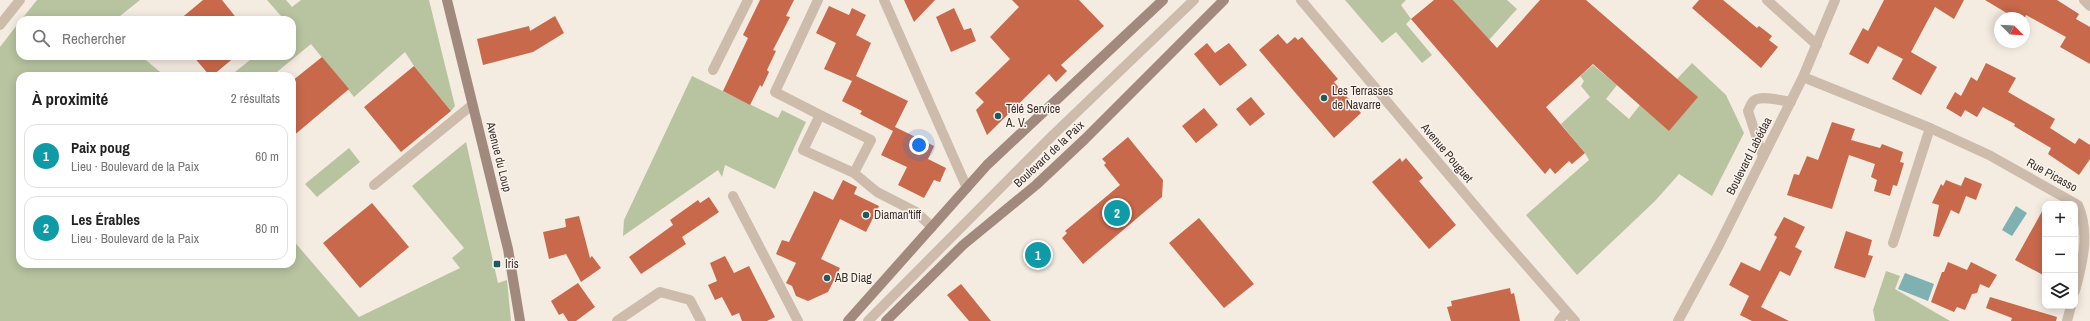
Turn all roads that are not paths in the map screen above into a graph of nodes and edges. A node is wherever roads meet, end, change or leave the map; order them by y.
1 (20, 0) edge
2 (447, 0) edge
3 (748, 0) edge
4 (818, 0) edge
5 (884, 0) edge
6 (1163, 0) edge
7 (1194, 0) edge
8 (1224, 0) edge
9 (1302, 0) edge
10 (1767, 0) edge
11 (1835, 0) edge
12 (2084, 0) edge
13 (2090, 6) edge
14 (0, 25) edge
15 (1816, 45) junction
16 (713, 70) dead end
17 (1803, 77) junction
18 (1791, 102) junction
19 (472, 105) junction
20 (820, 115) junction
21 (1930, 128) junction
22 (1763, 157) junction
23 (854, 174) junction
24 (374, 185) dead end
25 (967, 188) junction
26 (733, 196) dead end
27 (932, 227) junction
28 (1893, 243) dead end
29 (2078, 280) edge
30 (2070, 309) edge
31 (1566, 312) junction
32 (520, 321) edge
33 (617, 321) edge
34 (702, 321) edge
35 (798, 321) edge
36 (848, 321) edge
37 (868, 321) edge
38 (886, 321) edge
39 (1559, 321) edge
40 (1575, 321) edge
41 (1678, 321) edge
42 (2067, 321) edge

1 - 14 street
2 - 19 main road, Avenue du Loup
3 - 16 street
4 - 20 street
5 - 25 street
6 - 25 main road
7 - 37 street
8 - 38 main road, Boulevard de la Paix
9 - 31 street, Avenue Pouguet
10 - 15 street
11 - 15 street, Boulevard Labédaa
12 - 13 street
15 - 17 street, Boulevard Labédaa
17 - 18 street, Boulevard Labédaa
17 - 21 street, Rue Picasso
18 - 22 street, Boulevard Labédaa
18 - 22 street
19 - 24 street
19 - 32 main road, Avenue du Loup
20 - 23 street
20 - 23 street
21 - 28 street
21 - 29 street, Rue Picasso
22 - 41 street, Boulevard Labédaa
23 - 27 street
25 - 27 main road
26 - 35 street
27 - 36 main road
30 - 42 street
31 - 39 street
31 - 40 street, Avenue Pouguet
33 - 34 street

